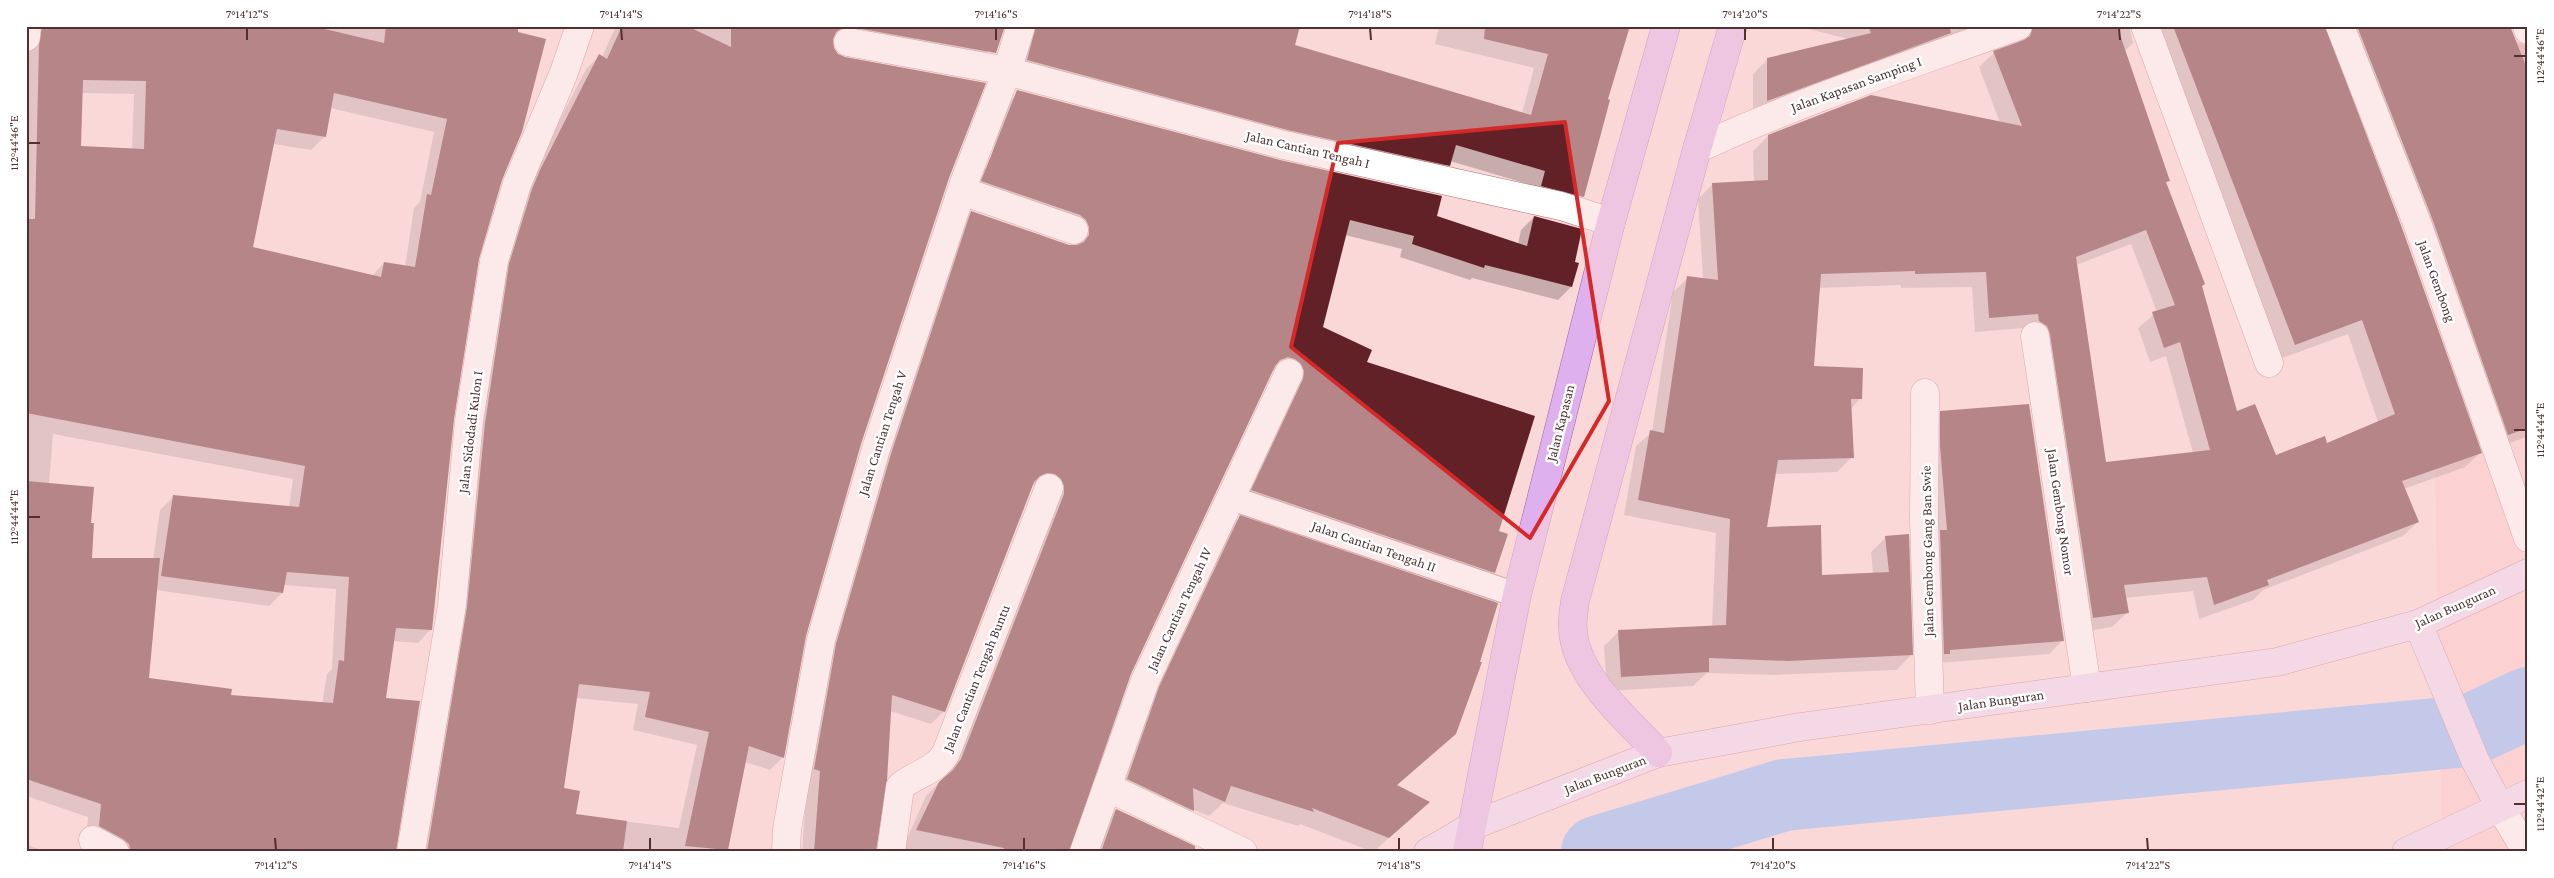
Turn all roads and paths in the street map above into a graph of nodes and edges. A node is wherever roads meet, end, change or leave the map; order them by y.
1 (27, 26) edge
2 (580, 26) edge
3 (1021, 26) edge
4 (1666, 26) edge
5 (1733, 26) edge
6 (2018, 26) edge
7 (2145, 26) edge
8 (2340, 26) edge
9 (26, 37) edge
10 (848, 42) dead end
11 (1008, 70) junction
12 (1697, 149) junction
13 (962, 191) junction
14 (1611, 222) junction
15 (1074, 230) dead end
16 (2035, 336) dead end
17 (2269, 363) dead end
18 (1289, 373) dead end
19 (1925, 392) dead end
20 (1049, 488) dead end
21 (1231, 498) junction
22 (2528, 538) edge
23 (2528, 572) edge
24 (1517, 595) junction
25 (2418, 624) junction
26 (2087, 688) junction
27 (1930, 710) junction
28 (1658, 753) junction
29 (1107, 787) junction
30 (2528, 794) edge
31 (2500, 807) junction
32 (1474, 825) junction
33 (411, 852) edge
34 (786, 852) edge
35 (891, 852) edge
36 (1084, 852) edge
37 (1243, 852) edge
38 (1428, 852) edge
39 (1467, 852) edge
40 (2406, 852) edge
41 (2527, 852) edge

1 - 9 street
2 - 33 street, Jalan Sidodadi Kulon I
3 - 11 street, Jalan Cantian Tengah V
4 - 14 main road, Jalan Kapasan
5 - 12 main road
6 - 12 street, Jalan Kapasan Samping I
7 - 17 street
8 - 22 street, Jalan Gembong
10 - 11 street, Jalan Cantian Tengah I
11 - 13 street, Jalan Cantian Tengah V
11 - 14 street, Jalan Cantian Tengah I
12 - 28 main road
13 - 15 street
13 - 34 street, Jalan Cantian Tengah V
14 - 24 main road, Jalan Kapasan
16 - 26 street, Jalan Gembong Nomor
18 - 21 street, Jalan Cantian Tengah IV
19 - 27 street, Jalan Gembong Gang Ban Swie
20 - 35 street, Jalan Cantian Tengah Buntu
21 - 24 lane, Jalan Cantian Tengah II
21 - 29 street, Jalan Cantian Tengah IV
23 - 25 main road, Jalan Bunguran
24 - 32 main road, Jalan Kapasan
25 - 26 main road, Jalan Bunguran
25 - 31 main road
26 - 27 main road, Jalan Bunguran
27 - 28 main road, Jalan Bunguran
28 - 32 main road, Jalan Bunguran
29 - 36 street, Jalan Cantian Tengah IV
29 - 37 street
30 - 31 main road
31 - 40 main road
31 - 41 street
32 - 38 main road, Jalan Bunguran
32 - 39 main road, Jalan Kapasan

